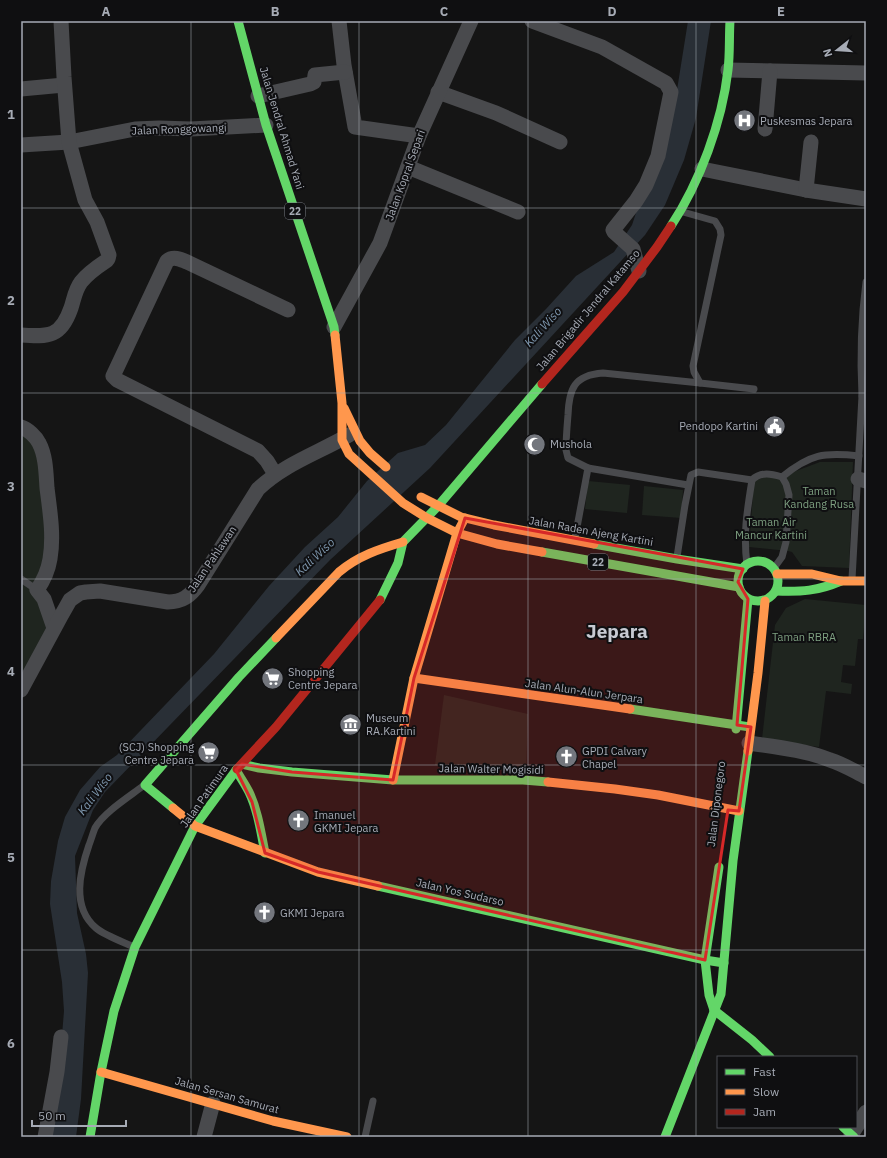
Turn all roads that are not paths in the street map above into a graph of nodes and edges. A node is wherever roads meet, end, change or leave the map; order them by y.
1 (61, 21) edge
2 (238, 21) edge
3 (338, 21) edge
4 (471, 21) edge
5 (532, 21) edge
6 (730, 21) edge
7 (728, 70) junction
8 (770, 71) junction
9 (345, 72) junction
10 (866, 73) edge
11 (64, 85) junction
12 (21, 89) edge
13 (438, 92) junction
14 (258, 96) junction
15 (266, 125) junction
16 (765, 129) dead end
17 (419, 136) junction
18 (69, 142) junction
19 (560, 142) dead end
20 (810, 142) dead end
21 (21, 145) edge
22 (408, 167) junction
23 (702, 169) junction
24 (806, 190) junction
25 (866, 199) edge
26 (681, 211) junction
27 (518, 212) dead end
28 (639, 271) junction
29 (866, 282) edge
30 (288, 310) dead end
31 (334, 327) junction
32 (21, 335) edge
33 (700, 383) junction
34 (754, 389) dead end
35 (864, 396) edge
36 (342, 403) junction
37 (21, 427) edge
38 (355, 432) junction
39 (342, 440) junction
40 (859, 456) junction
41 (588, 468) junction
42 (392, 473) dead end
43 (275, 474) junction
44 (782, 477) junction
45 (752, 480) junction
46 (862, 480) edge
47 (688, 485) junction
48 (414, 492) dead end
49 (438, 506) junction
50 (427, 518) junction
51 (465, 518) junction
52 (458, 533) junction
53 (403, 542) junction
54 (574, 548) junction
55 (677, 559) junction
56 (745, 567) junction
57 (775, 571) junction
58 (21, 579) edge
59 (841, 581) junction
60 (852, 581) junction
61 (866, 581) edge
62 (739, 587) junction
63 (37, 590) junction
64 (776, 591) junction
65 (748, 599) junction
66 (765, 600) junction
67 (54, 628) junction
68 (414, 678) junction
69 (21, 690) edge
70 (737, 725) junction
71 (751, 727) junction
72 (742, 742) junction
73 (239, 767) junction
74 (866, 778) edge
75 (393, 780) junction
76 (145, 784) junction
77 (739, 811) junction
78 (195, 826) junction
79 (265, 853) junction
80 (721, 855) dead end
81 (135, 947) junction
82 (705, 960) junction
83 (724, 963) junction
84 (714, 1010) junction
85 (61, 1037) dead end
86 (769, 1056) edge
87 (101, 1072) junction
88 (372, 1101) dead end
89 (213, 1103) junction
90 (866, 1112) edge
91 (857, 1123) edge
92 (45, 1137) edge
93 (90, 1137) edge
94 (204, 1137) edge
95 (347, 1137) edge
96 (365, 1137) edge
97 (665, 1137) edge

1 - 11 street
2 - 14 main road, Jalan Jendral Ahmad Yani / 22
3 - 9 street
4 - 13 street, Jalan Kopral Separi
5 - 28 street
6 - 7 main road, Jalan Brigadir Jendral Katamso
7 - 8 street
7 - 23 main road, Jalan Brigadir Jendral Katamso
8 - 10 street
8 - 16 street
9 - 14 street
9 - 17 street
11 - 12 street
11 - 18 street
13 - 17 street, Jalan Kopral Separi
13 - 19 street
14 - 15 main road, Jalan Jendral Ahmad Yani / 22
15 - 18 street, Jalan Ronggowangi
15 - 31 main road, Jalan Jendral Ahmad Yani / 22
17 - 22 street, Jalan Kopral Separi
18 - 21 street, Jalan Ronggowangi
18 - 32 street
20 - 24 street
22 - 27 street
22 - 31 street, Jalan Kopral Separi
23 - 24 street
23 - 26 main road, Jalan Brigadir Jendral Katamso
24 - 25 street
26 - 28 main road, Jalan Brigadir Jendral Katamso
26 - 33 lane
28 - 49 main road, Jalan Brigadir Jendral Katamso
29 - 35 lane
30 - 43 street
31 - 36 main road, Jalan Jendral Ahmad Yani / 22
33 - 34 lane
33 - 41 lane
35 - 40 lane
36 - 38 main road, Jalan Jendral Ahmad Yani / 22
36 - 39 main road, Jalan Jendral Ahmad Yani / 22
37 - 63 street
38 - 39 street, Jalan Pahlawan
38 - 42 main road, Jalan Jendral Ahmad Yani / 22
39 - 43 street, Jalan Pahlawan
39 - 50 main road, 22
40 - 44 lane
40 - 46 lane
41 - 47 lane
41 - 54 lane
43 - 67 street, Jalan Pahlawan
44 - 45 lane
44 - 57 lane
45 - 47 lane
45 - 56 lane
46 - 60 lane
47 - 55 lane
48 - 49 main road, 22
49 - 50 main road, Jalan Brigadir Jendral Katamso
49 - 51 main road, Jalan Raden Ajeng Kartini / 22
50 - 52 main road, Jalan Raden Ajeng Kartini / 22
50 - 53 main road
51 - 52 main road
51 - 54 main road, Jalan Raden Ajeng Kartini / 22
52 - 54 main road, Jalan Raden Ajeng Kartini / 22
52 - 68 main road
53 - 73 main road, Jalan Patimura
53 - 76 main road
54 - 55 main road, Jalan Raden Ajeng Kartini / 22
54 - 62 main road, Jalan Raden Ajeng Kartini / 22
55 - 56 main road, Jalan Raden Ajeng Kartini / 22
56 - 57 main road, 22
56 - 62 main road
57 - 59 main road, 22
57 - 64 main road
58 - 63 lane
59 - 60 main road, 22
59 - 64 main road, 22
60 - 61 main road, 22
62 - 65 main road
63 - 67 street
64 - 66 main road
65 - 66 main road
65 - 70 main road
66 - 71 main road
67 - 69 street, Jalan Pahlawan
68 - 70 main road, Jalan Alun-Alun Jerpara
68 - 75 main road
70 - 71 main road, Jalan Alun-Alun Jerpara
70 - 72 main road
71 - 72 main road
72 - 74 street
72 - 77 main road
73 - 75 main road, Jalan Walter Mogisidi
73 - 78 main road, Jalan Patimura
73 - 79 main road
75 - 77 main road, Jalan Walter Mogisidi
76 - 78 main road, Jalan Yos Sudarso
76 - 81 lane
77 - 83 main road
78 - 79 main road, Jalan Yos Sudarso
78 - 81 main road, Jalan Patimura
79 - 82 main road, Jalan Yos Sudarso
80 - 82 main road, Jalan Diponegoro
81 - 87 main road, Jalan Patimura
82 - 83 main road, Jalan Yos Sudarso
82 - 84 main road, Jalan Diponegoro
83 - 84 main road
84 - 86 main road
84 - 97 main road
85 - 92 street
87 - 89 main road, Jalan Sersan Samurat
87 - 93 main road, Jalan Patimura
88 - 96 lane
89 - 94 street
89 - 95 main road, Jalan Sersan Samurat
90 - 91 street

